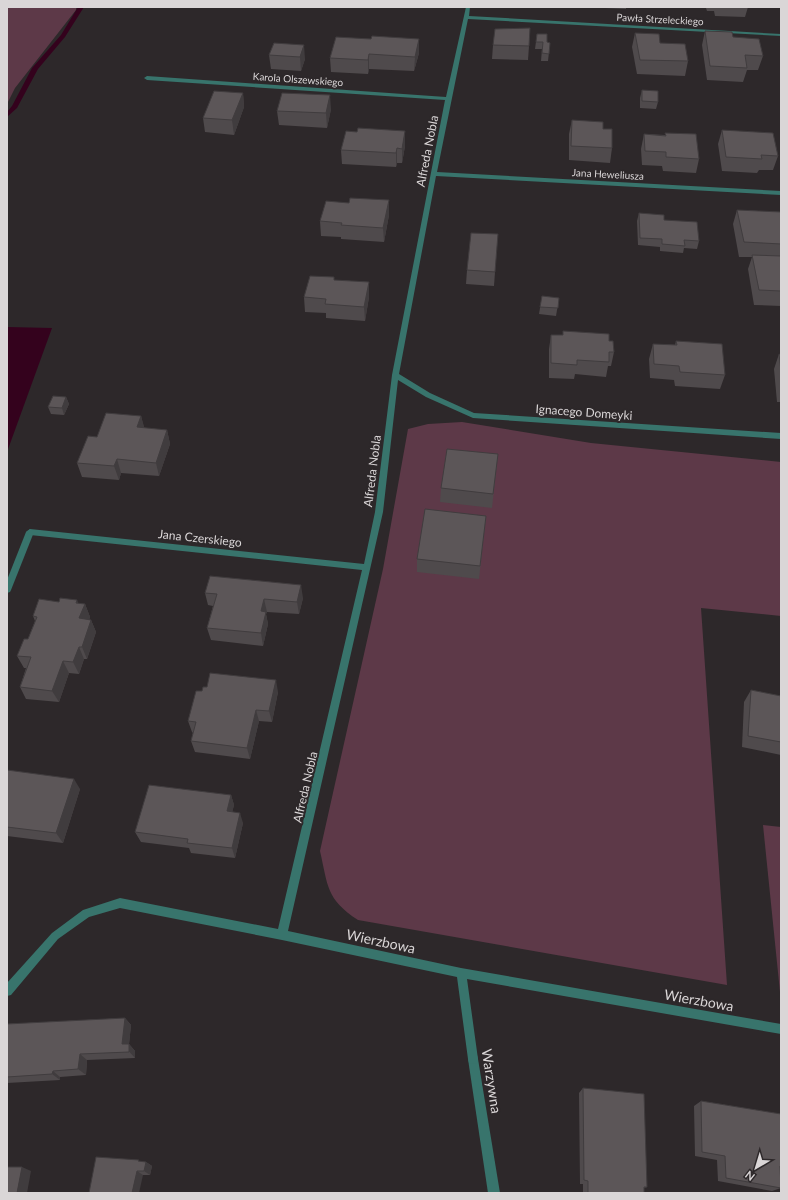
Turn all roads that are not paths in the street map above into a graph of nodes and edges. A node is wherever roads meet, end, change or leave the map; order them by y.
1 (468, 7) edge
2 (466, 17) junction
3 (781, 35) edge
4 (147, 78) dead end
5 (448, 99) junction
6 (435, 174) junction
7 (781, 193) edge
8 (395, 375) junction
9 (781, 436) edge
10 (367, 567) junction
11 (7, 590) edge
12 (282, 935) junction
13 (461, 973) junction
14 (7, 991) edge
15 (781, 1029) edge
16 (494, 1193) edge

1 - 2 street, Alfreda Nobla
2 - 3 street, Pawła Strzeleckiego
2 - 5 street, Alfreda Nobla
4 - 5 street, Karola Olszewskiego
5 - 6 street, Alfreda Nobla
6 - 7 street, Jana Heweliusza
6 - 8 street, Alfreda Nobla
8 - 9 street, Ignacego Domeyki
8 - 10 street, Alfreda Nobla
10 - 11 street, Jana Czerskiego
10 - 12 street, Alfreda Nobla
12 - 13 street, Wierzbowa
12 - 14 street, Wierzbowa
13 - 15 street, Wierzbowa
13 - 16 street, Warzywna

